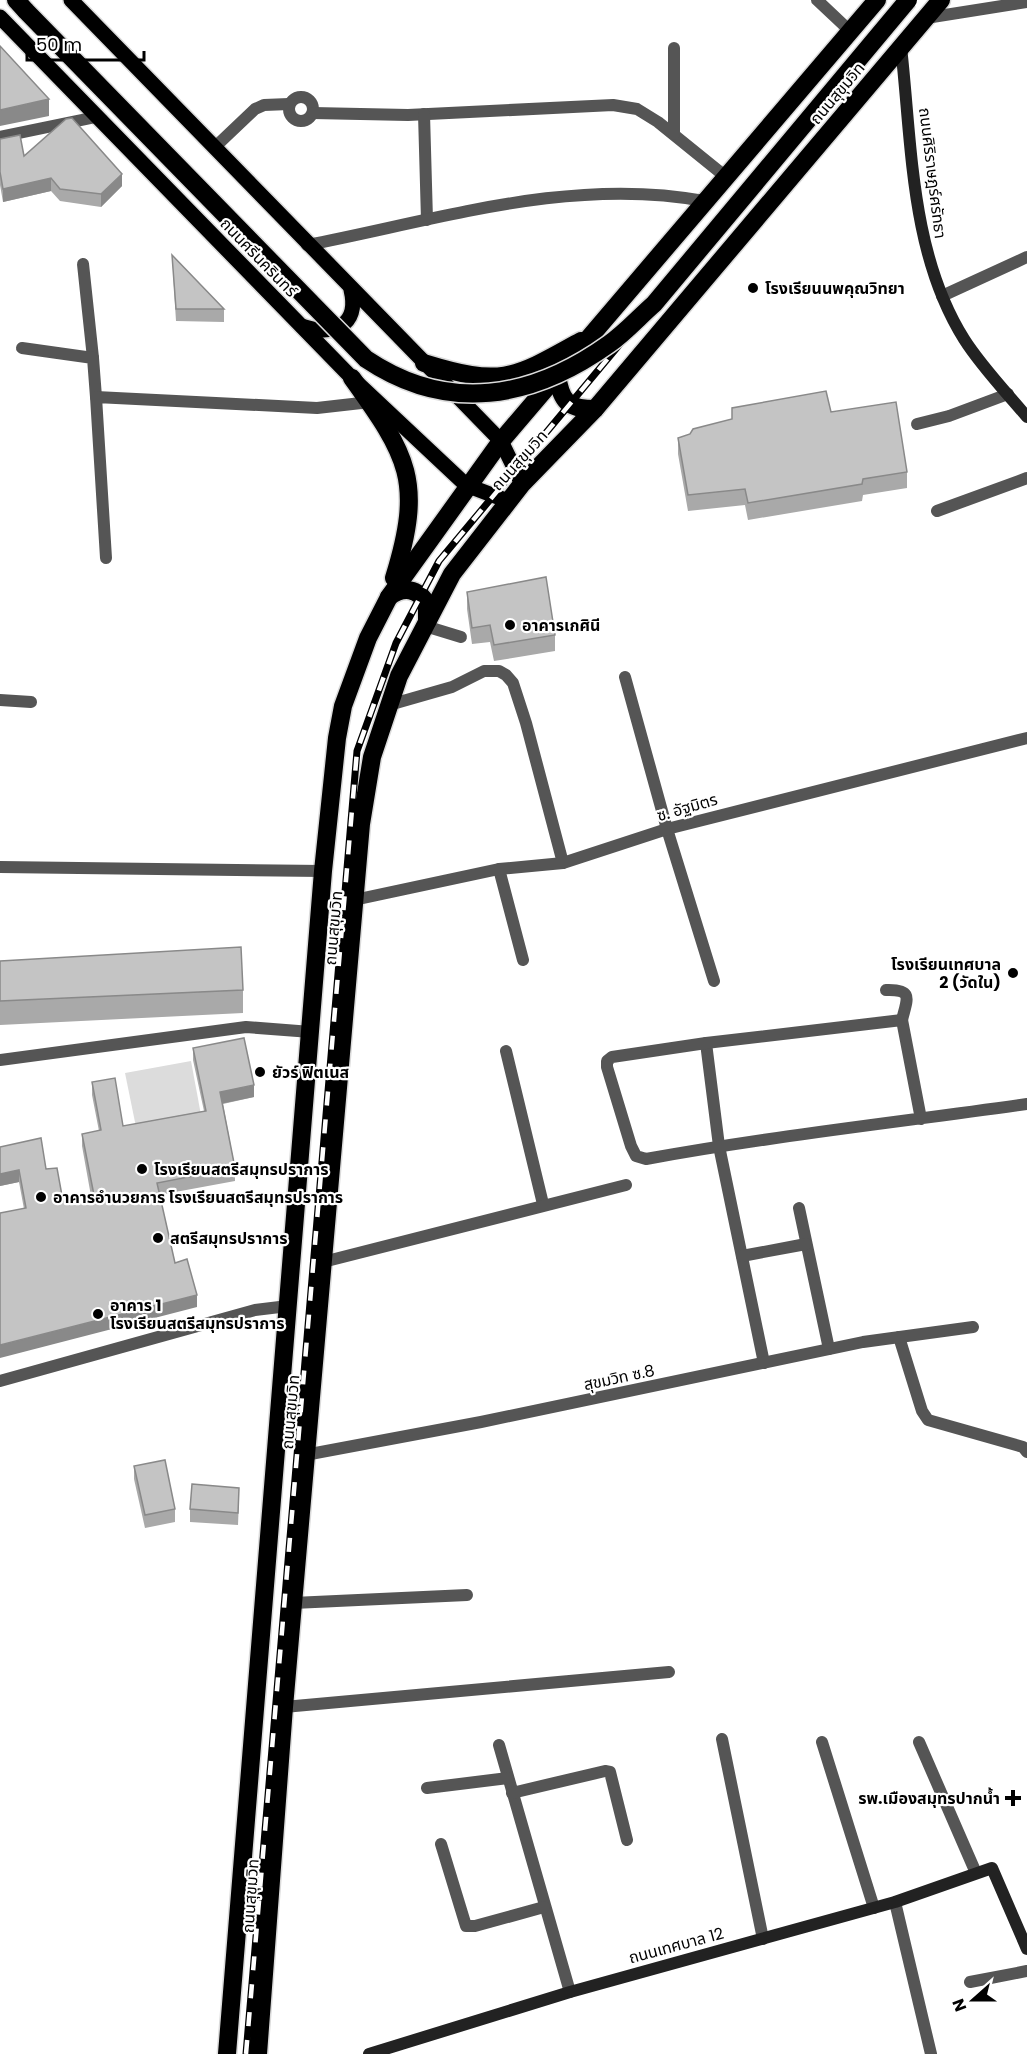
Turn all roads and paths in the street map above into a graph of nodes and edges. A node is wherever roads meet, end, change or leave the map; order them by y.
1 (817, 0) edge
2 (877, 0) edge
3 (908, 0) edge
4 (941, 0) edge
5 (76, 2) edge
6 (1027, 2) edge
7 (21, 5) edge
8 (0, 17) edge
9 (926, 18) junction
10 (850, 31) junction
11 (901, 47) junction
12 (674, 48) dead end
13 (289, 105) junction
14 (313, 113) junction
15 (424, 114) junction
16 (96, 117) junction
17 (674, 134) junction
18 (0, 137) edge
19 (215, 147) junction
20 (726, 177) junction
21 (704, 201) junction
22 (427, 220) junction
23 (307, 245) junction
24 (1027, 257) edge
25 (83, 264) dead end
26 (351, 290) junction
27 (942, 296) junction
28 (301, 326) junction
29 (590, 336) junction
30 (22, 348) dead end
31 (93, 358) junction
32 (424, 363) junction
33 (557, 375) junction
34 (352, 378) junction
35 (1008, 394) junction
36 (96, 397) junction
37 (370, 402) junction
38 (595, 409) junction
39 (1027, 417) edge
40 (917, 424) dead end
41 (501, 441) junction
42 (1027, 478) edge
43 (522, 484) junction
44 (466, 485) junction
45 (508, 501) junction
46 (937, 511) dead end
47 (106, 558) dead end
48 (389, 597) junction
49 (425, 626) junction
50 (461, 637) dead end
51 (625, 677) dead end
52 (0, 700) edge
53 (31, 702) dead end
54 (389, 705) junction
55 (1027, 738) edge
56 (667, 829) junction
57 (563, 863) junction
58 (0, 867) edge
59 (499, 869) junction
60 (322, 871) junction
61 (354, 900) junction
62 (523, 960) dead end
63 (714, 981) dead end
64 (886, 990) dead end
65 (902, 1020) junction
66 (311, 1032) junction
67 (706, 1042) junction
68 (506, 1051) dead end
69 (0, 1060) edge
70 (1027, 1104) edge
71 (921, 1119) junction
72 (719, 1146) junction
73 (626, 1185) dead end
74 (543, 1204) junction
75 (799, 1208) dead end
76 (806, 1245) junction
77 (742, 1256) junction
78 (323, 1262) junction
79 (288, 1306) junction
80 (973, 1327) dead end
81 (899, 1337) junction
82 (829, 1349) junction
83 (764, 1364) junction
84 (0, 1381) edge
85 (1027, 1452) edge
86 (305, 1455) junction
87 (467, 1595) dead end
88 (293, 1602) junction
89 (669, 1672) dead end
90 (284, 1707) junction
91 (722, 1739) dead end
92 (822, 1742) dead end
93 (919, 1743) dead end
94 (499, 1744) dead end
95 (508, 1778) junction
96 (427, 1788) dead end
97 (512, 1793) junction
98 (627, 1840) dead end
99 (441, 1844) dead end
100 (976, 1873) junction
101 (895, 1902) junction
102 (544, 1907) junction
103 (874, 1908) junction
104 (763, 1939) junction
105 (1027, 1949) edge
106 (1027, 1971) edge
107 (970, 1982) dead end
108 (570, 1992) junction
109 (227, 2054) edge
110 (258, 2054) edge
111 (369, 2054) edge
112 (931, 2054) edge

1 - 10 street
2 - 10 highway, ถนนสุขุมวิท
3 - 7 highway, bridge
4 - 9 highway, ถนนสุขุมวิท
5 - 19 main road
6 - 9 street
8 - 16 main road, ถนนศรีนครินทร์
9 - 11 highway, ถนนสุขุมวิท
10 - 20 highway, ถนนสุขุมวิท
11 - 27 street, ถนนศิริราษฎร์ศรัทธา
11 - 38 highway, ถนนสุขุมวิท
12 - 17 street
13 - 14 street
13 - 14 street
13 - 19 street
14 - 15 street
15 - 17 street
15 - 22 street
16 - 18 street
16 - 28 main road, ถนนศรีนครินทร์
17 - 20 street
19 - 23 main road
20 - 21 highway, ถนนสุขุมวิท
21 - 22 street
21 - 29 highway, ถนนสุขุมวิท
22 - 23 street
23 - 26 main road
24 - 27 street
25 - 31 street
26 - 28 main road
26 - 32 main road
27 - 35 street, ถนนศิริราษฎร์ศรัทธา
28 - 34 main road, ถนนศรีนครินทร์
29 - 32 highway
29 - 33 highway, ถนนสุขุมวิท
30 - 31 street
31 - 36 street
32 - 41 main road
33 - 38 highway
33 - 41 highway, ถนนสุขุมวิท
34 - 37 highway
34 - 44 main road, ถนนศรีนครินทร์
35 - 39 street, ถนนศิริราษฎร์ศรัทธา
35 - 40 street
36 - 37 street
36 - 47 street
37 - 48 highway
38 - 43 highway, ถนนสุขุมวิท
41 - 43 main road
41 - 44 highway, ถนนสุขุมวิท
42 - 46 street
43 - 45 highway, ถนนสุขุมวิท
44 - 45 main road, ถนนศรีนครินทร์
44 - 48 highway, ถนนสุขุมวิท
45 - 49 highway, ถนนสุขุมวิท
48 - 49 highway
48 - 60 highway, ถนนสุขุมวิท
49 - 50 street
49 - 54 highway, ถนนสุขุมวิท
51 - 56 street
52 - 53 street
54 - 57 street
54 - 61 highway, ถนนสุขุมวิท
55 - 56 street, ซ. อัฐมิตร
56 - 57 street, ซ. อัฐมิตร
56 - 63 street
57 - 59 street, ซ. อัฐมิตร
58 - 60 street
59 - 61 street, ซ. อัฐมิตร
59 - 62 street
60 - 66 highway, ถนนสุขุมวิท
61 - 78 highway, ถนนสุขุมวิท
64 - 65 street
65 - 67 street
65 - 71 street
66 - 69 street
66 - 79 highway, ถนนสุขุมวิท
67 - 72 street
67 - 72 street
68 - 74 street
70 - 71 street
71 - 72 street
72 - 77 street
73 - 74 street
74 - 78 street
75 - 76 street
76 - 77 street
76 - 82 street
77 - 83 street
78 - 86 highway, ถนนสุขุมวิท
79 - 84 street
79 - 109 highway, ถนนสุขุมวิท
80 - 81 street, สุขมวิท ซ.8
81 - 82 street, สุขมวิท ซ.8
81 - 85 street
82 - 83 street, สุขมวิท ซ.8
83 - 86 street, สุขมวิท ซ.8
86 - 88 highway, ถนนสุขุมวิท
87 - 88 street
88 - 90 highway, ถนนสุขุมวิท
89 - 90 street
90 - 110 highway, ถนนสุขุมวิท
91 - 104 street
92 - 103 street
93 - 100 street
94 - 95 street
95 - 96 street
95 - 97 street
97 - 98 street
97 - 102 street
99 - 102 street
100 - 101 street, ถนนเทศบาล 12
100 - 105 street, ถนนเทศบาล 12
101 - 103 street, ถนนเทศบาล 12
101 - 112 street
102 - 108 street
103 - 104 street, ถนนเทศบาล 12
104 - 108 street, ถนนเทศบาล 12
106 - 107 street
108 - 111 street, ถนนเทศบาล 12

